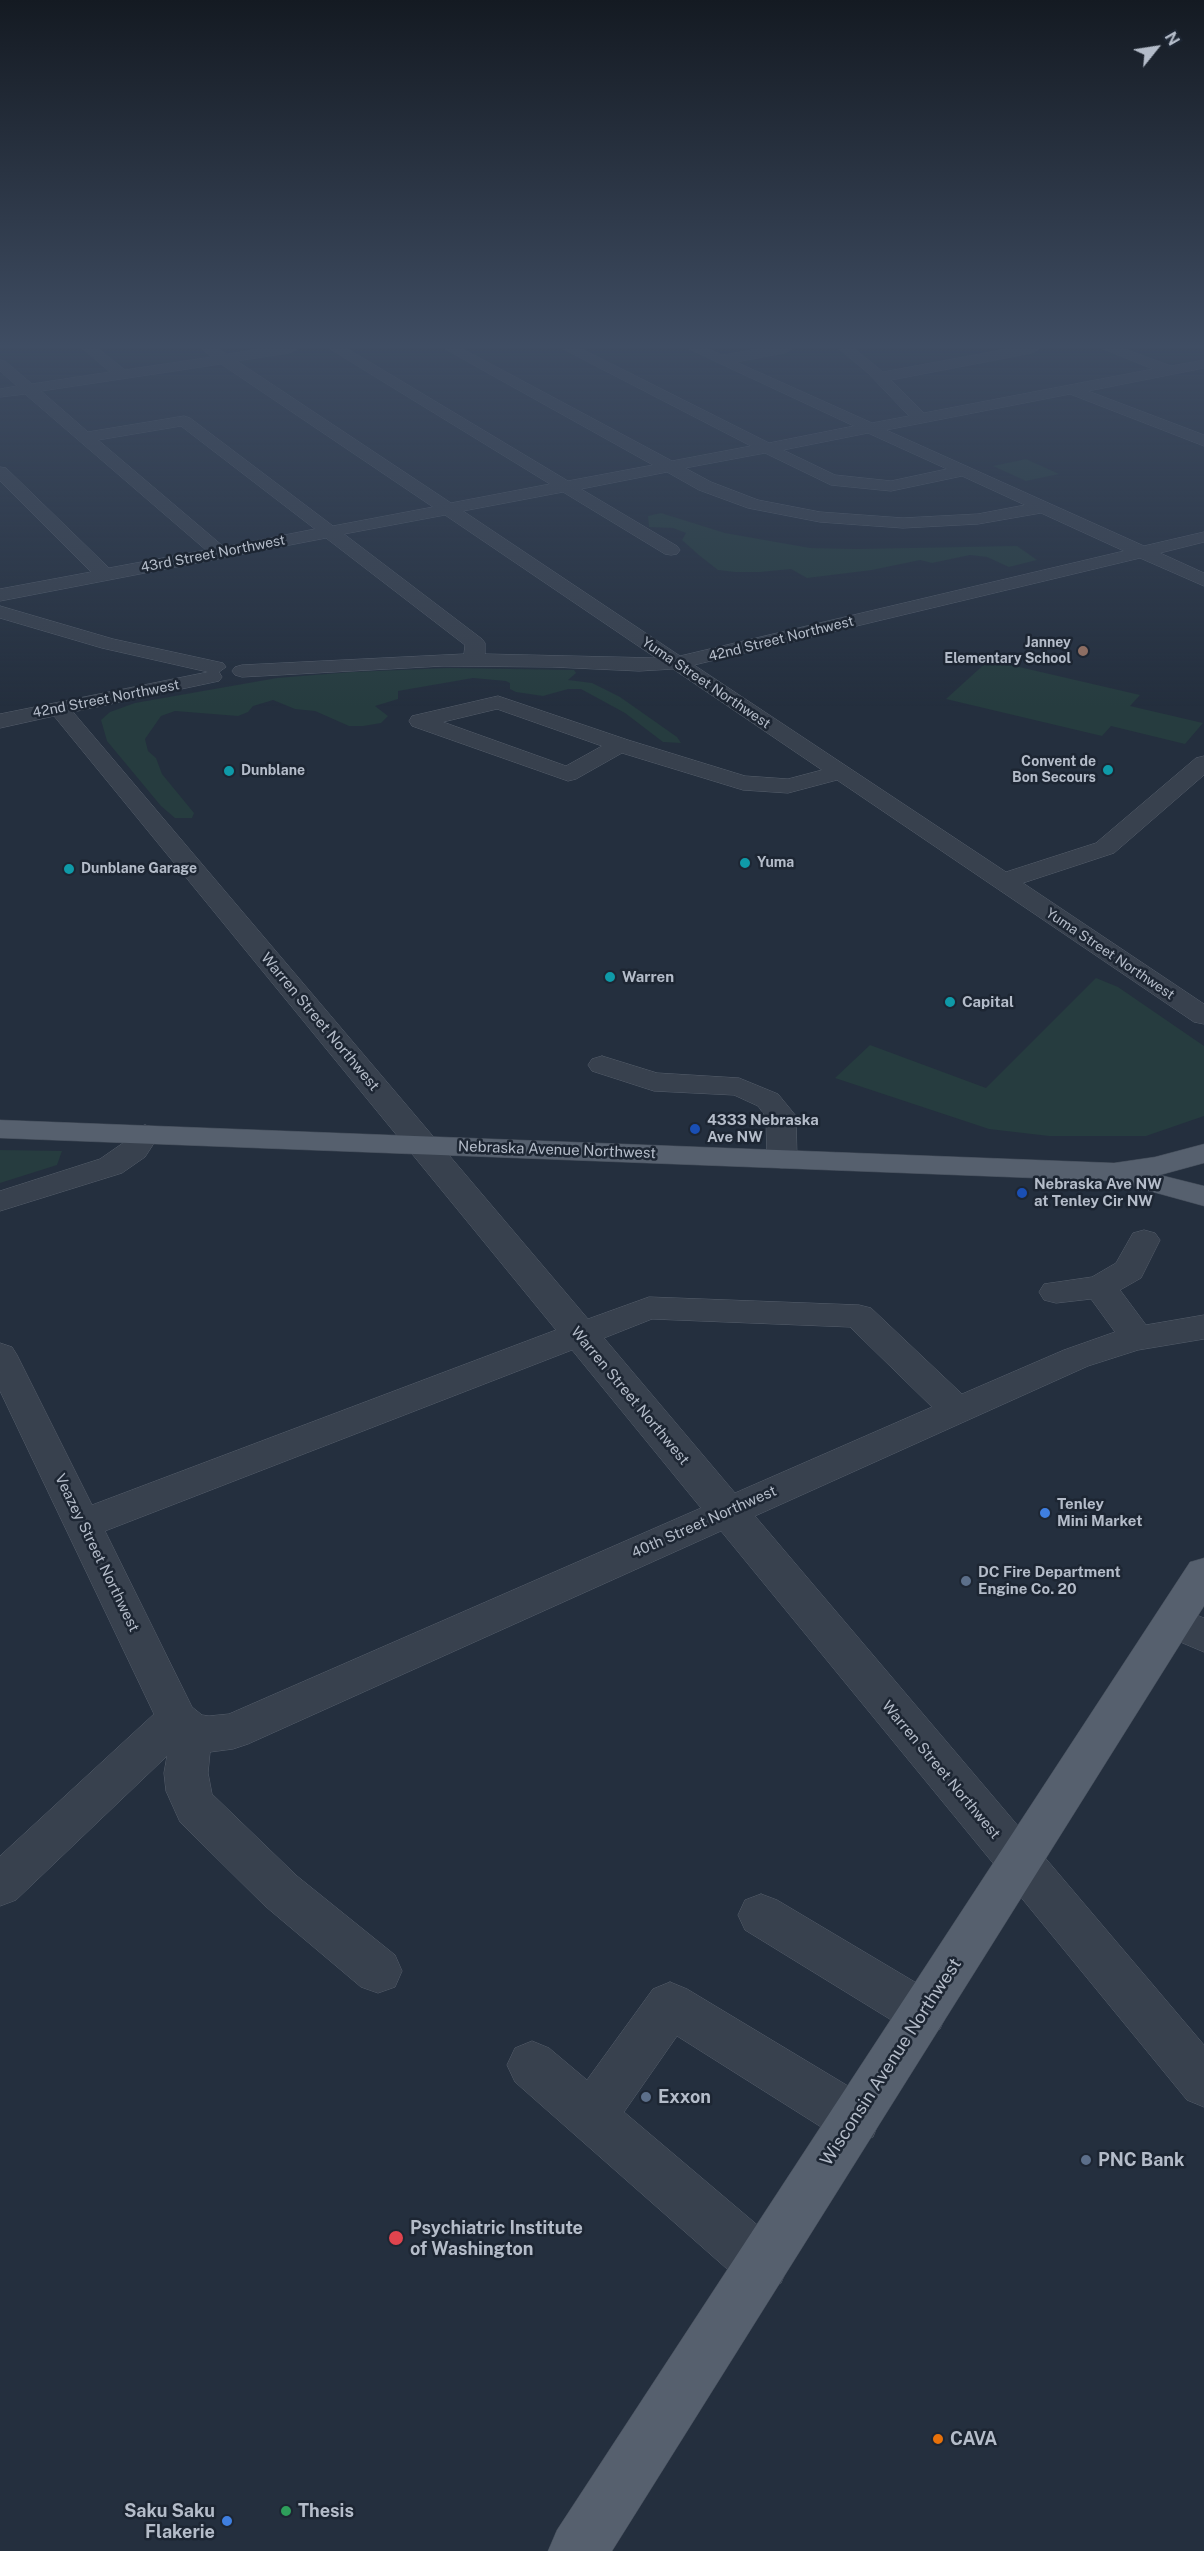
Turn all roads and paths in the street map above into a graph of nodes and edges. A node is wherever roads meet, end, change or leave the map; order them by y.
1 (121, 468) edge
2 (246, 468) edge
3 (385, 468) edge
4 (534, 468) edge
5 (663, 468) edge
6 (670, 468) edge
7 (807, 468) edge
8 (957, 468) edge
9 (963, 471) junction
10 (0, 472) edge
11 (566, 487) junction
12 (1043, 507) junction
13 (447, 510) junction
14 (330, 532) junction
15 (1204, 537) edge
16 (671, 550) dead end
17 (1142, 552) junction
18 (220, 553) junction
19 (105, 575) junction
20 (1204, 580) edge
21 (0, 595) edge
22 (0, 612) edge
23 (474, 660) junction
24 (676, 663) junction
25 (214, 672) junction
26 (58, 708) junction
27 (0, 721) edge
28 (621, 745) junction
29 (1203, 765) edge
30 (839, 773) junction
31 (1002, 882) junction
32 (1204, 1016) edge
33 (602, 1065) dead end
34 (0, 1129) edge
35 (145, 1134) junction
36 (422, 1145) junction
37 (1204, 1153) edge
38 (782, 1159) junction
39 (1114, 1172) junction
40 (1204, 1196) edge
41 (0, 1201) edge
42 (1144, 1240) dead end
43 (1100, 1287) junction
44 (1056, 1292) dead end
45 (1204, 1327) edge
46 (579, 1335) junction
47 (1138, 1338) junction
48 (0, 1355) edge
49 (957, 1410) junction
50 (726, 1512) junction
51 (82, 1524) junction
52 (1204, 1573) edge
53 (1188, 1629) edge
54 (192, 1728) junction
55 (1018, 1862) junction
56 (0, 1886) edge
57 (761, 1915) dead end
58 (378, 1971) dead end
59 (923, 2013) junction
60 (532, 2065) dead end
61 (1204, 2084) edge
62 (591, 2116) junction
63 (855, 2119) junction
64 (762, 2264) junction
65 (578, 2551) edge

1 - 18 street
2 - 14 street
3 - 13 street, Yuma Street Northwest
4 - 11 street
5 - 11 street, 43rd Street Northwest
6 - 12 street
7 - 9 street
8 - 9 street
9 - 12 street
10 - 19 street
11 - 13 street, 43rd Street Northwest
11 - 16 street
12 - 17 street
13 - 14 street, 43rd Street Northwest
13 - 24 street, Yuma Street Northwest
14 - 18 street, 43rd Street Northwest
14 - 23 street
15 - 17 street, 42nd Street Northwest
17 - 20 street
17 - 24 street, 42nd Street Northwest
18 - 19 street, 43rd Street Northwest
19 - 21 street, 43rd Street Northwest
22 - 25 street
23 - 24 street, 42nd Street Northwest
23 - 25 street, 42nd Street Northwest
24 - 30 street, Yuma Street Northwest
25 - 26 street, 42nd Street Northwest
26 - 27 street, 42nd Street Northwest
26 - 36 street, Warren Street Northwest
28 - 28 street
28 - 30 street
29 - 31 street
30 - 31 street, Yuma Street Northwest
31 - 32 street, Yuma Street Northwest
33 - 38 street
34 - 35 main road, Nebraska Avenue Northwest
35 - 36 main road, Nebraska Avenue Northwest
35 - 41 street
36 - 38 main road, Nebraska Avenue Northwest
36 - 46 street, Warren Street Northwest
37 - 39 main road, Nebraska Avenue Northwest
38 - 39 main road, Nebraska Avenue Northwest
39 - 40 main road, Nebraska Avenue Northwest
42 - 43 street
43 - 44 street
43 - 47 street
45 - 47 street, 40th Street Northwest
46 - 49 street
46 - 50 street, Warren Street Northwest
46 - 51 street
47 - 49 street, 40th Street Northwest
48 - 51 street, Veazey Street Northwest
49 - 50 street, 40th Street Northwest
50 - 54 street, 40th Street Northwest
50 - 55 street, Warren Street Northwest
51 - 54 street, Veazey Street Northwest
52 - 53 main road, Wisconsin Avenue Northwest
53 - 55 main road, Wisconsin Avenue Northwest
54 - 56 street
54 - 58 street
55 - 59 main road, Wisconsin Avenue Northwest
55 - 61 street, Warren Street Northwest
57 - 59 street
59 - 63 main road, Wisconsin Avenue Northwest
60 - 62 street
62 - 63 street
62 - 64 street
63 - 64 main road, Wisconsin Avenue Northwest
64 - 65 main road, Wisconsin Avenue Northwest

